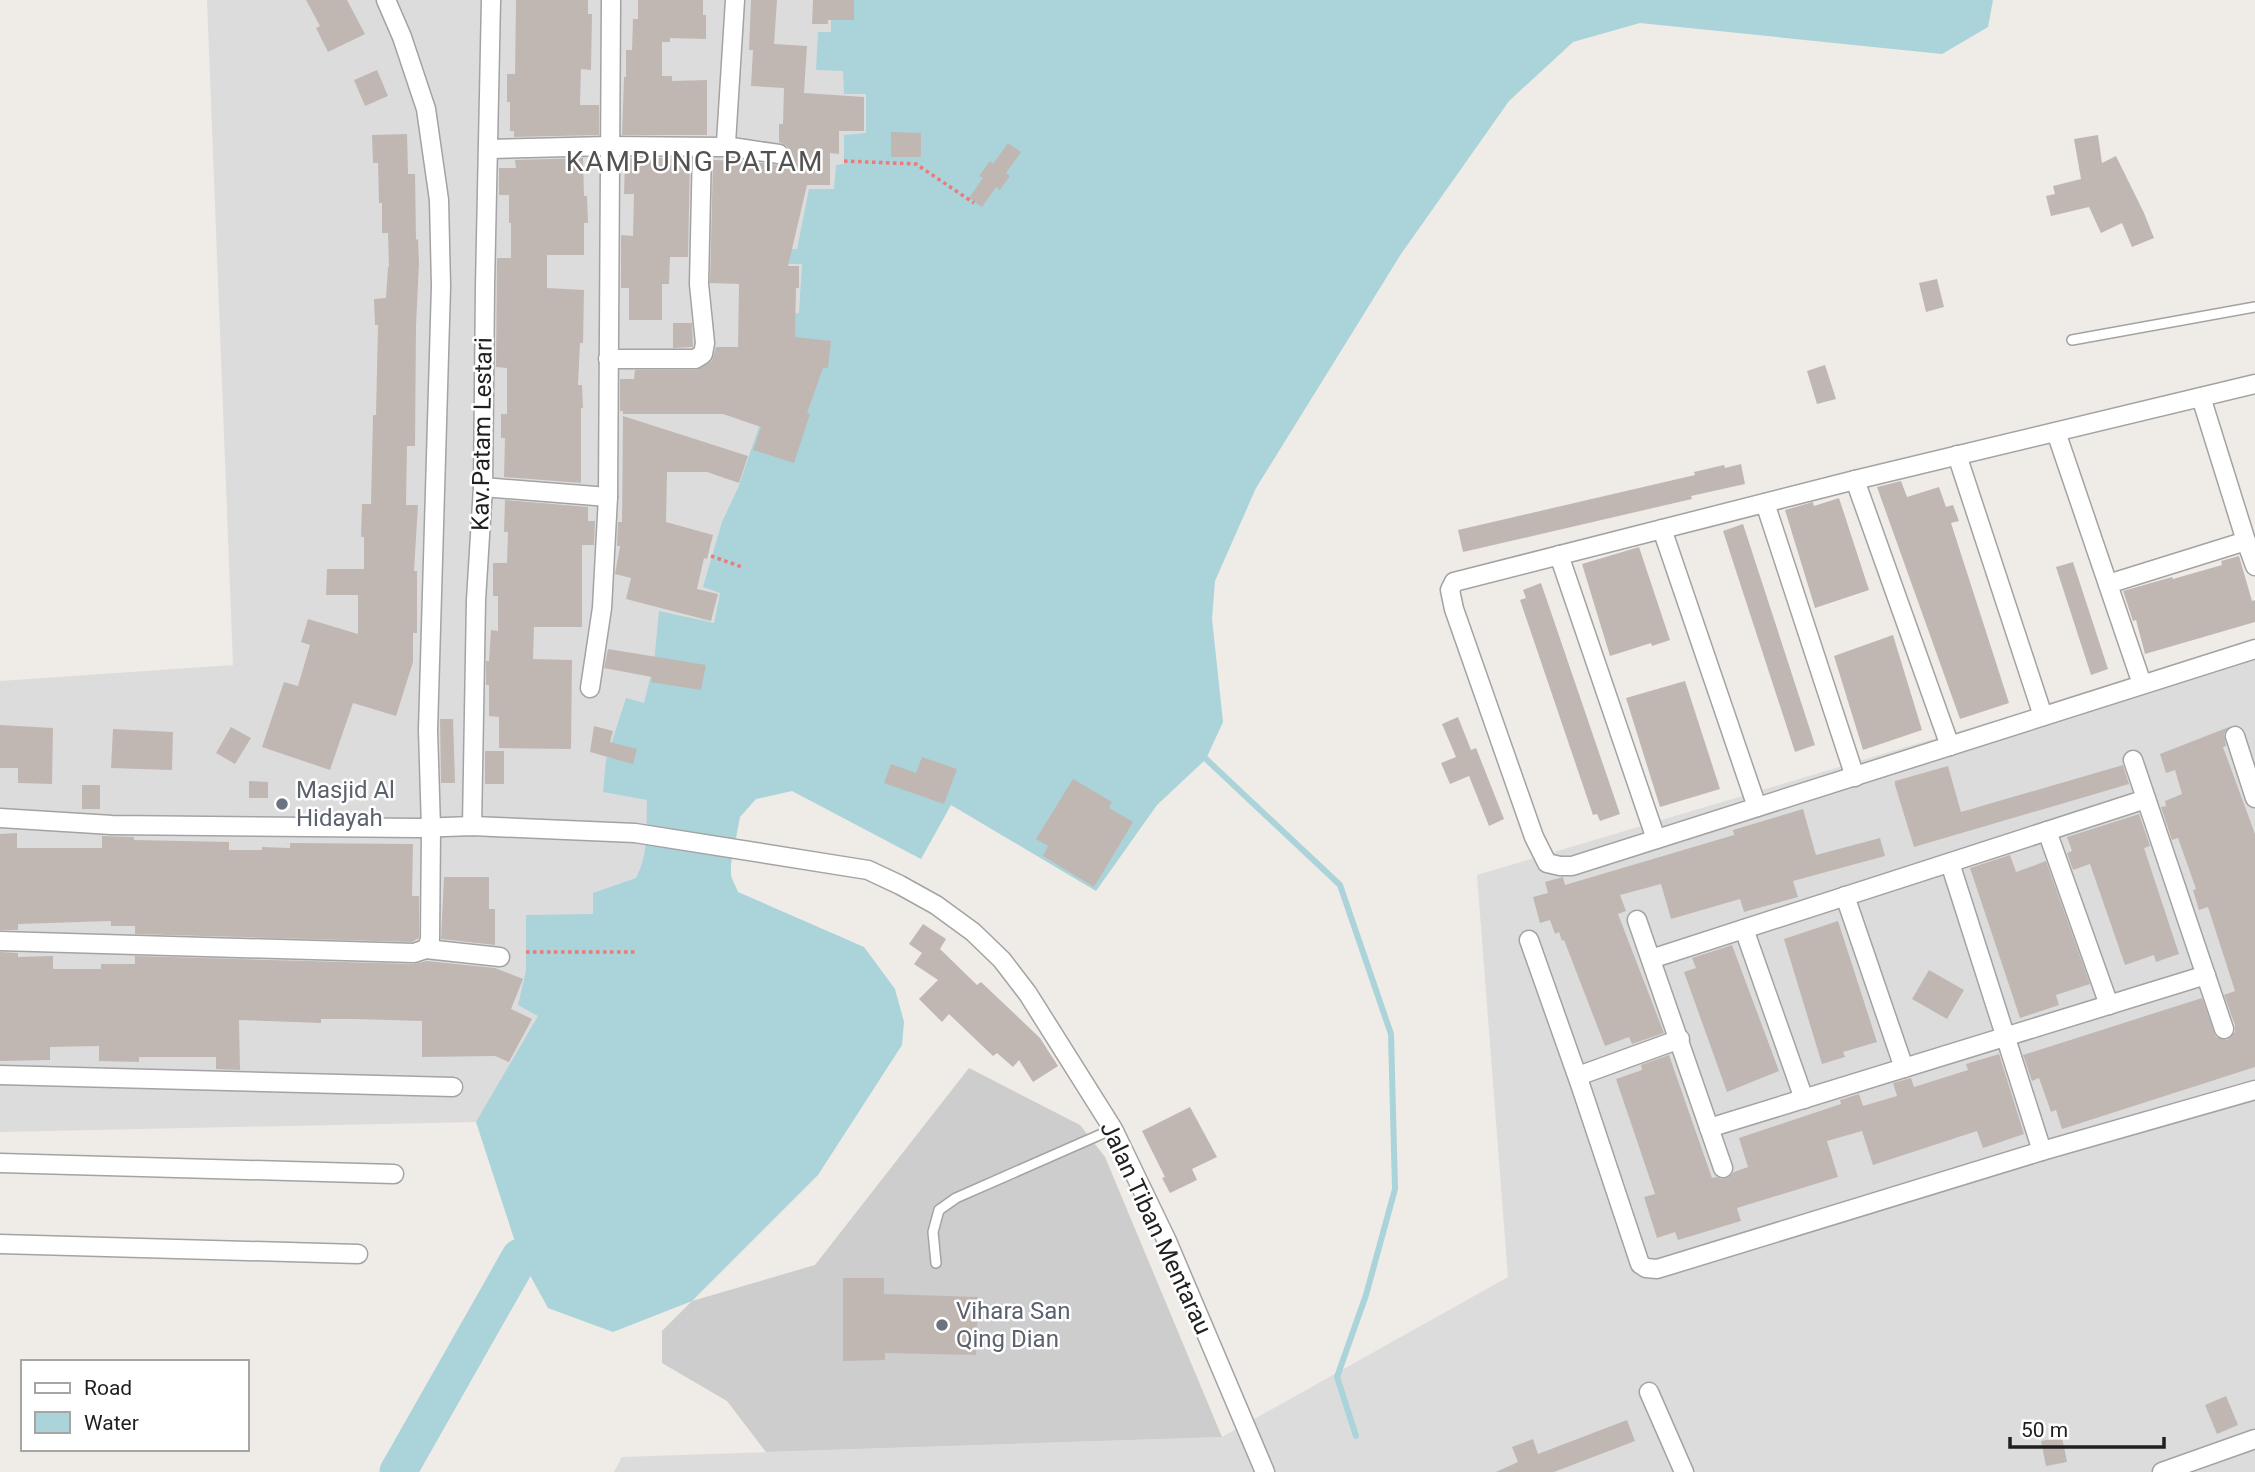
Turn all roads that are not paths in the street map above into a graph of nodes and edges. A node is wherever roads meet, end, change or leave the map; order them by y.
1 (386, 0) edge
2 (491, 0) edge
3 (611, 0) edge
4 (735, 0) edge
5 (609, 146) junction
6 (724, 146) junction
7 (702, 148) junction
8 (489, 149) junction
9 (779, 154) dead end
10 (2255, 307) edge
11 (2072, 340) dead end
12 (608, 359) junction
13 (2255, 384) edge
14 (2201, 397) junction
15 (2056, 432) junction
16 (1957, 455) junction
17 (1855, 481) junction
18 (483, 487) junction
19 (608, 497) junction
20 (1765, 503) junction
21 (1662, 529) junction
22 (2246, 541) junction
23 (1559, 555) junction
24 (2255, 566) edge
25 (2108, 584) junction
26 (2255, 649) edge
27 (2143, 684) junction
28 (590, 688) dead end
29 (2043, 716) junction
30 (2235, 736) dead end
31 (1950, 746) junction
32 (2133, 760) dead end
33 (2251, 772) edge
34 (1855, 777) junction
35 (2255, 798) edge
36 (2146, 799) junction
37 (1758, 807) junction
38 (0, 818) edge
39 (472, 826) junction
40 (431, 828) junction
41 (2047, 831) junction
42 (1656, 839) junction
43 (1950, 863) junction
44 (1845, 896) junction
45 (1637, 920) dead end
46 (1744, 929) junction
47 (1529, 940) dead end
48 (0, 941) edge
49 (426, 948) junction
50 (500, 957) dead end
51 (1651, 960) junction
52 (2206, 975) junction
53 (2109, 1006) junction
54 (2224, 1029) dead end
55 (2006, 1037) junction
56 (1681, 1043) junction
57 (1904, 1068) junction
58 (0, 1076) edge
59 (1579, 1080) junction
60 (453, 1087) dead end
61 (2255, 1090) edge
62 (1804, 1099) junction
63 (1709, 1128) junction
64 (1113, 1129) junction
65 (2042, 1152) junction
66 (0, 1163) edge
67 (1723, 1168) dead end
68 (394, 1174) dead end
69 (0, 1244) edge
70 (358, 1254) dead end
71 (936, 1263) dead end
72 (1649, 1392) dead end
73 (2255, 1439) edge
74 (1677, 1470) edge
75 (1265, 1472) edge
76 (2162, 1472) edge

1 - 40 street, Kav.Patam Lestari
2 - 8 street, Kav.Patam Lestari
3 - 5 street
4 - 6 street
5 - 7 street
5 - 8 street
5 - 12 street
6 - 7 street
6 - 9 street
7 - 12 street
8 - 18 street, Kav.Patam Lestari
10 - 11 lane
12 - 19 street
13 - 14 street
14 - 15 street
14 - 22 street
15 - 16 street
15 - 25 street
16 - 17 street
16 - 29 street
17 - 20 street
17 - 31 street
18 - 19 street
18 - 39 street, Kav.Patam Lestari
19 - 28 street
20 - 21 street
20 - 34 street
21 - 23 street
21 - 37 street
22 - 24 street
22 - 25 street
23 - 42 street
23 - 42 street
25 - 27 street
26 - 27 street
27 - 29 street
29 - 31 street
30 - 33 street
31 - 34 street
32 - 36 street
33 - 35 street
34 - 37 street
36 - 41 street
36 - 52 street
37 - 42 street
38 - 40 street
39 - 40 street
39 - 64 street, Jalan Tiban Mentarau
40 - 49 street, Kav.Patam Lestari
41 - 43 street
41 - 53 street
43 - 44 street
43 - 55 street
44 - 46 street
44 - 57 street
45 - 51 street
46 - 51 street
46 - 62 street
47 - 59 street
48 - 49 street
49 - 50 street
51 - 56 street
52 - 53 street
52 - 54 street
53 - 55 street
55 - 57 street
55 - 65 street
56 - 59 street
56 - 63 street
57 - 62 street
58 - 60 street
59 - 65 street
61 - 65 street
62 - 63 street
63 - 67 street
64 - 71 lane
64 - 75 street, Jalan Tiban Mentarau
66 - 68 street
69 - 70 street
72 - 74 street
73 - 76 street

